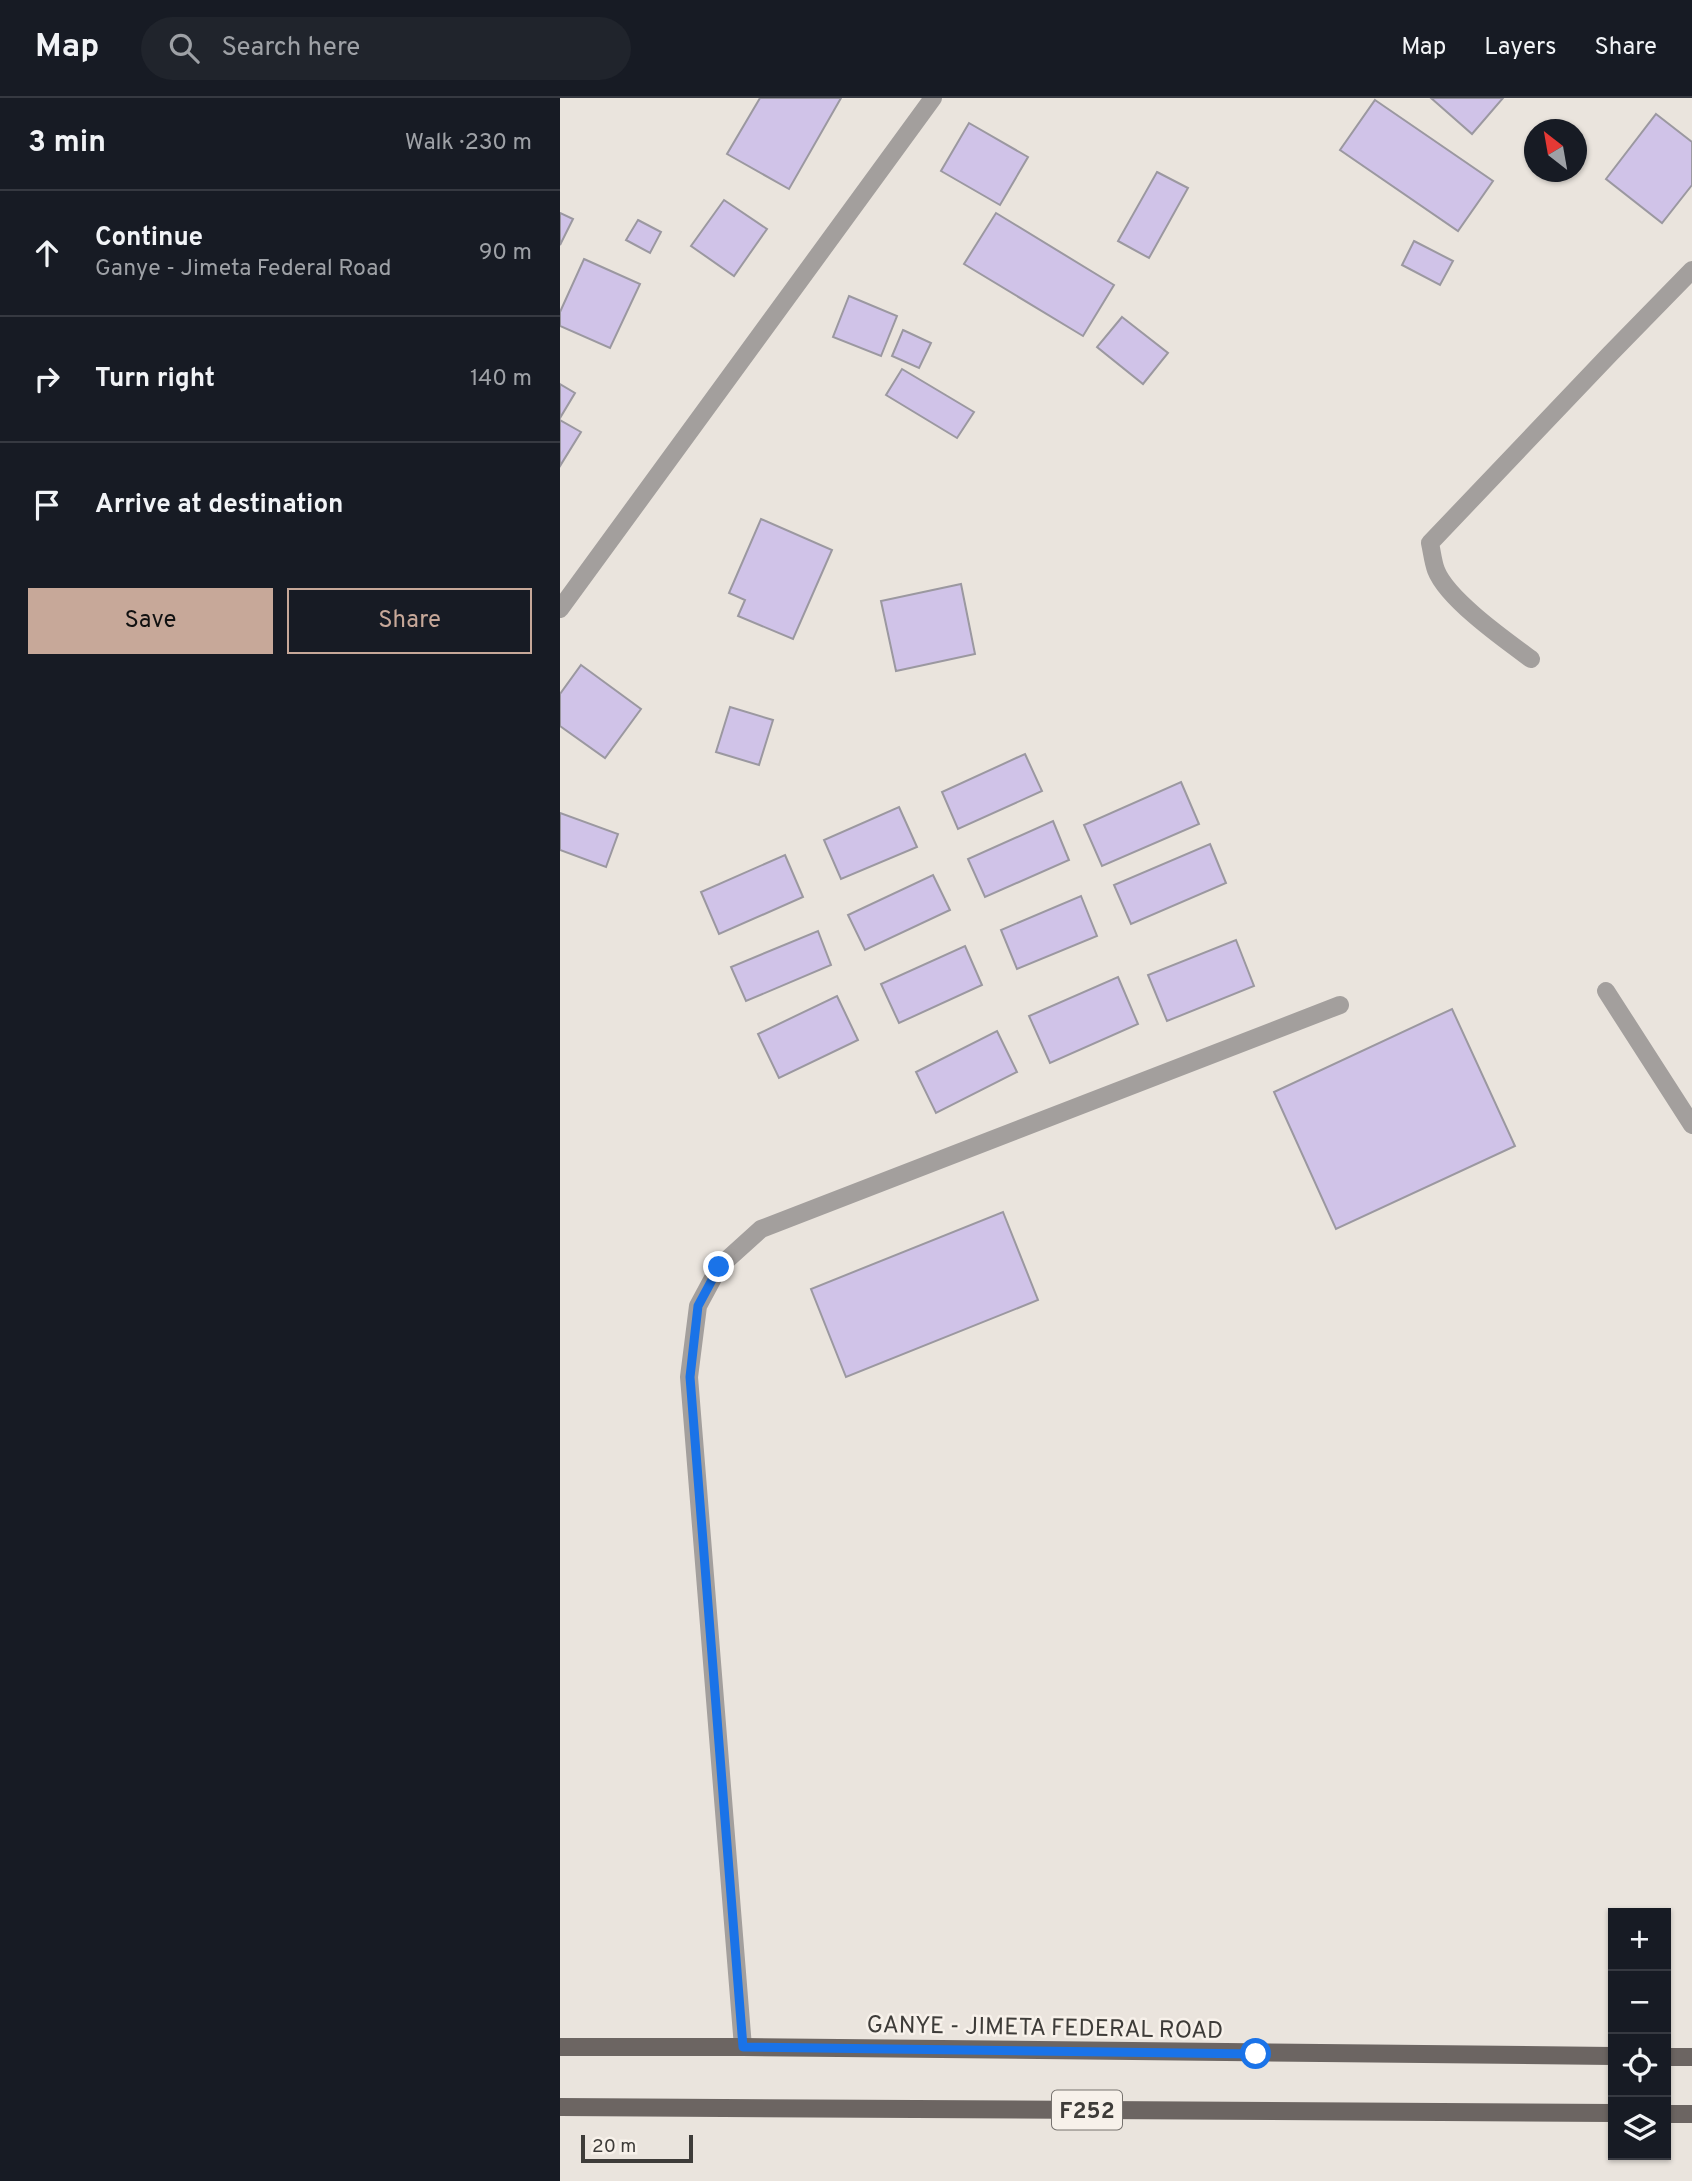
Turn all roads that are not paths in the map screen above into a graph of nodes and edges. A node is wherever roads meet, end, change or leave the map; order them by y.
1 (933, 98) edge
2 (1692, 270) edge
3 (560, 609) edge
4 (1531, 659) dead end
5 (1606, 991) dead end
6 (1340, 1005) dead end
7 (1692, 1125) edge
8 (743, 2047) junction
9 (560, 2048) edge
10 (1608, 2056) edge
11 (1671, 2057) edge
12 (1692, 2057) edge
13 (560, 2107) edge
14 (1608, 2113) edge
15 (1671, 2114) edge
16 (1692, 2114) edge

1 - 3 street
2 - 4 street
5 - 7 street
6 - 8 street
8 - 9 main road, GANYE - JIMETA FEDERAL ROAD
8 - 10 main road, GANYE - JIMETA FEDERAL ROAD
11 - 12 main road
13 - 14 main road, F252
15 - 16 main road

